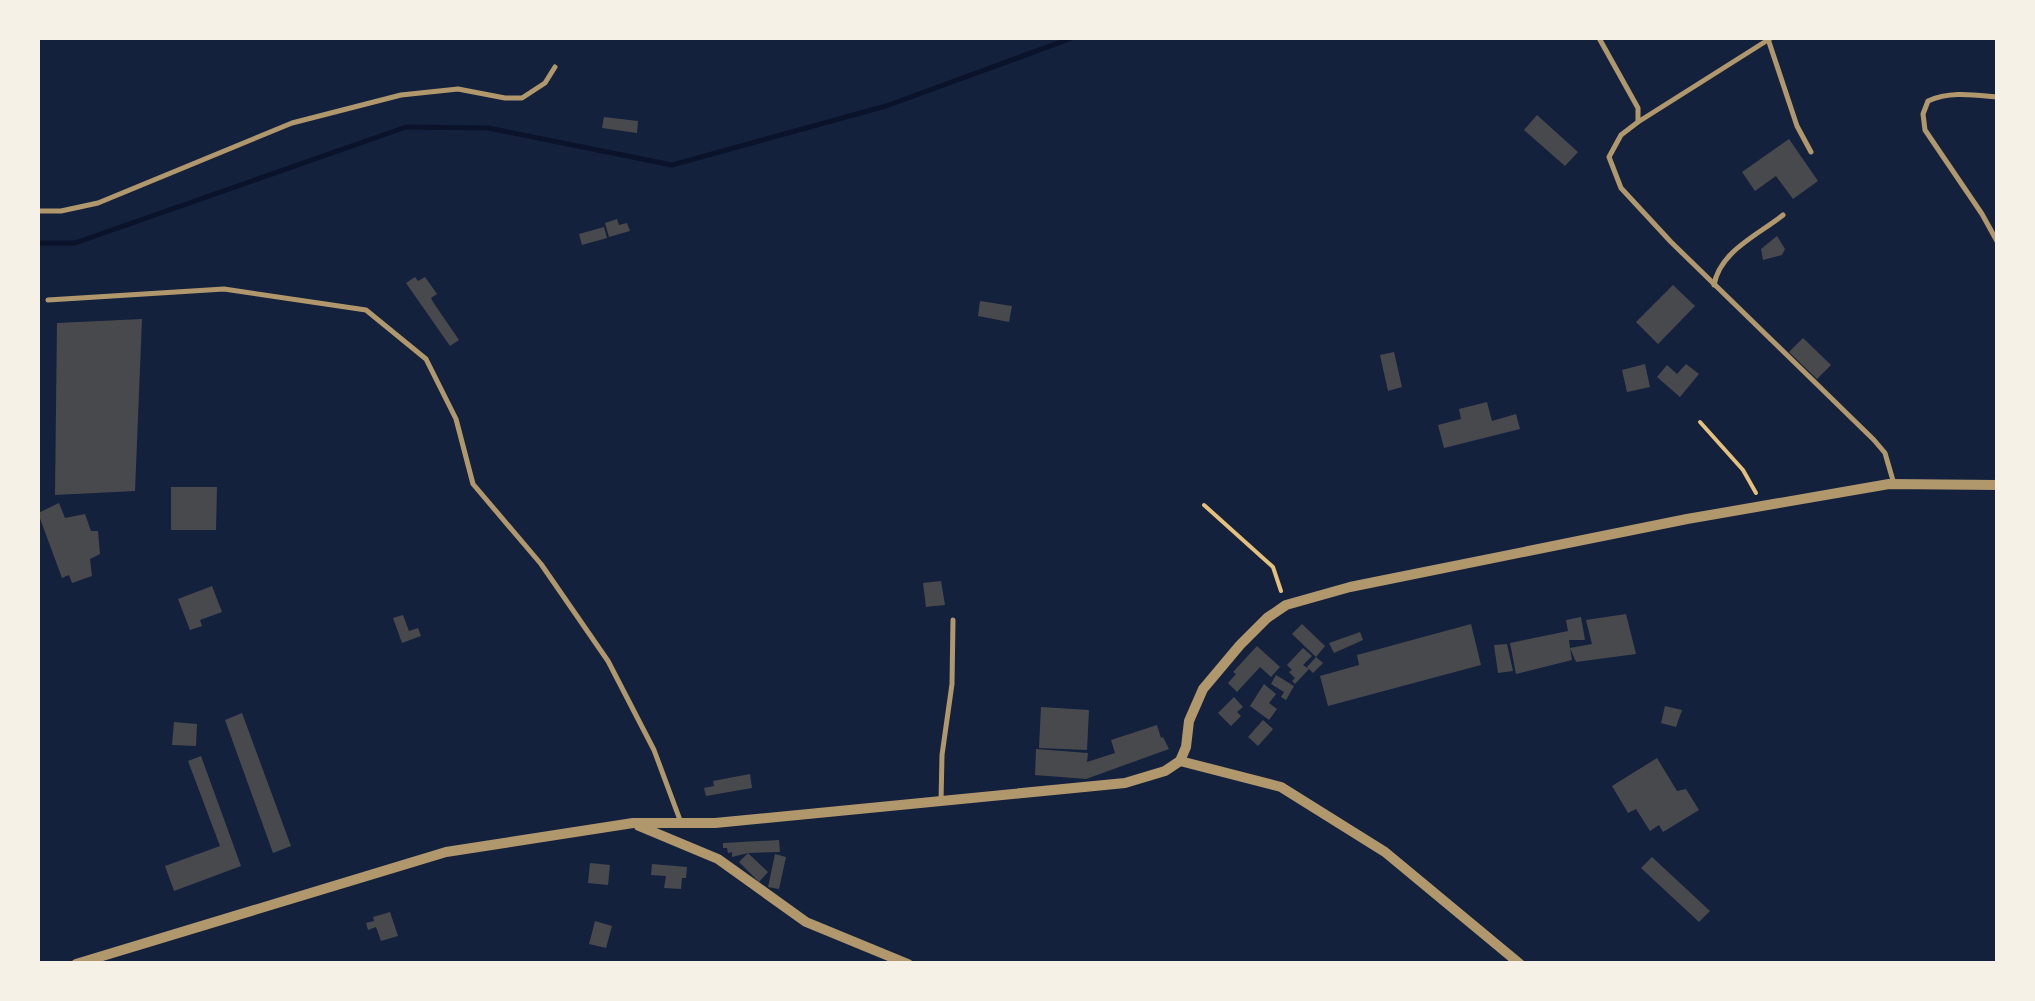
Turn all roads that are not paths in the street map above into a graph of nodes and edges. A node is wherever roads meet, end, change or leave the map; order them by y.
1 (1599, 38) edge
2 (1769, 38) edge
3 (555, 67) dead end
4 (1998, 97) edge
5 (1638, 122) junction
6 (1811, 152) dead end
7 (38, 212) edge
8 (1783, 215) dead end
9 (1998, 243) edge
10 (1714, 285) junction
11 (48, 300) dead end
12 (1894, 484) junction
13 (1998, 484) edge
14 (953, 620) dead end
15 (1180, 762) junction
16 (941, 801) junction
17 (633, 823) junction
18 (681, 823) junction
19 (84, 962) edge
20 (908, 964) edge
21 (1520, 964) edge

1 - 5 lane
2 - 5 lane
2 - 6 lane
3 - 7 lane
4 - 9 lane
5 - 10 lane
8 - 10 lane
10 - 12 lane
11 - 18 lane
12 - 13 street
12 - 15 street
14 - 16 lane
15 - 16 street
15 - 21 street
16 - 18 street
17 - 18 street
17 - 19 street
17 - 20 street

